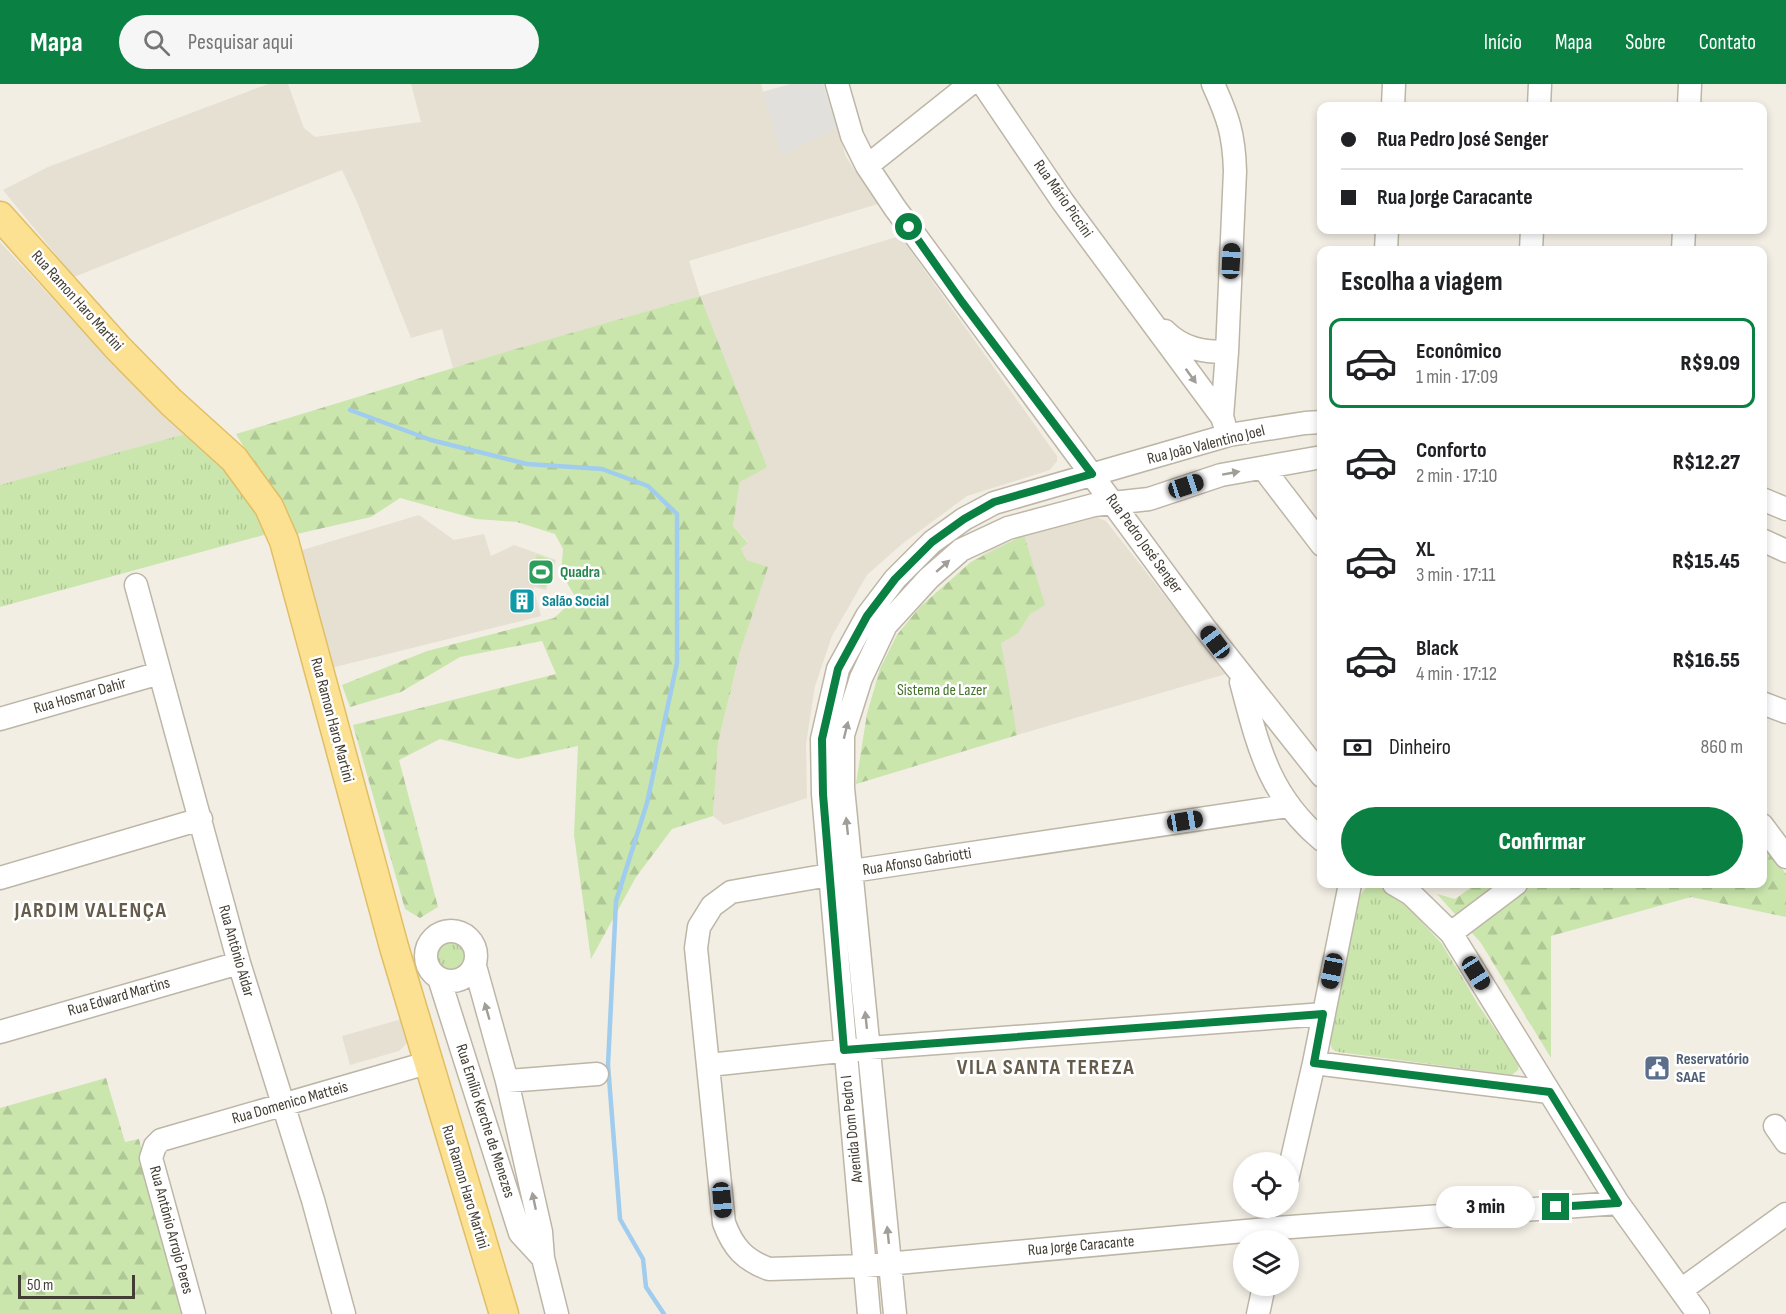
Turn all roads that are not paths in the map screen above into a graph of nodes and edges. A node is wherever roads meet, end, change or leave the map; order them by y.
1 (837, 84) edge
2 (970, 84) edge
3 (983, 84) edge
4 (1213, 84) edge
5 (1394, 84) edge
6 (1540, 84) edge
7 (1690, 84) edge
8 (1393, 102) edge
9 (1539, 102) edge
10 (1689, 102) edge
11 (867, 166) junction
12 (0, 216) edge
13 (1145, 311) junction
14 (1227, 352) junction
15 (1317, 422) edge
16 (1225, 426) junction
17 (1311, 459) edge
18 (1133, 463) junction
19 (1263, 468) junction
20 (1092, 474) junction
21 (1149, 499) junction
22 (1767, 501) edge
23 (1114, 503) junction
24 (1290, 505) junction
25 (1786, 510) edge
26 (1139, 537) junction
27 (1317, 539) edge
28 (1767, 542) edge
29 (1786, 551) edge
30 (136, 585) dead end
31 (1238, 672) junction
32 (160, 673) junction
33 (1767, 705) edge
34 (1786, 712) edge
35 (0, 719) edge
36 (1290, 737) junction
37 (1258, 747) junction
38 (1317, 771) edge
39 (1287, 806) junction
40 (201, 819) junction
41 (1767, 831) edge
42 (1317, 835) edge
43 (1786, 856) edge
44 (841, 873) junction
45 (0, 878) edge
46 (1349, 888) edge
47 (1400, 888) edge
48 (1410, 888) edge
49 (1511, 888) edge
50 (1427, 910) junction
51 (1451, 933) junction
52 (238, 963) junction
53 (475, 966) junction
54 (439, 978) junction
55 (1323, 1014) junction
56 (0, 1032) edge
57 (869, 1048) junction
58 (844, 1050) junction
59 (427, 1063) junction
60 (1314, 1063) junction
61 (709, 1065) junction
62 (597, 1074) dead end
63 (507, 1081) junction
64 (1550, 1092) junction
65 (283, 1106) junction
66 (155, 1146) joint
67 (1294, 1152) edge
68 (1618, 1203) junction
69 (1786, 1214) edge
70 (1277, 1225) edge
71 (543, 1258) junction
72 (890, 1263) junction
73 (865, 1266) junction
74 (1681, 1290) junction
75 (1262, 1296) edge
76 (194, 1314) edge
77 (345, 1314) edge
78 (504, 1314) edge
79 (557, 1314) edge
80 (869, 1314) edge
81 (895, 1314) edge
82 (1258, 1314) edge
83 (1698, 1314) edge

1 - 11 street, Rua Pedro José Senger
2 - 11 street
3 - 13 street, Rua Mário Piccini
4 - 14 street
5 - 8 street
6 - 9 street
7 - 10 street
11 - 20 street, Rua Pedro José Senger
12 - 59 main road, Rua Ramon Haro Martini
13 - 14 street, Rua Mário Piccini
13 -> 16 street, Rua Mário Piccini
14 - 16 street
15 - 16 street, Rua João Valentino Joel
16 - 18 street, Rua João Valentino Joel
17 - 19 street, Rua João Valentino Joel
17 - 24 street
18 - 20 street, Rua João Valentino Joel
18 - 21 street
21 -> 19 street, Rua João Valentino Joel
19 - 24 street
20 - 23 street, Rua Pedro José Senger
20 - 44 street, Avenida Dom Pedro I
21 - 23 street, Rua João Valentino Joel
21 - 26 street
22 - 25 street
23 - 26 street, Rua Pedro José Senger
44 -> 23 street, Avenida Dom Pedro I
24 - 27 street
26 - 31 street, Rua Pedro José Senger
28 - 29 street
30 - 32 street, Rua Antônio Aidar
31 - 36 street, Rua Pedro José Senger
31 - 37 street, Rua Pedro José Senger
32 - 35 street, Rua Hosmar Dahir
32 - 40 street, Rua Antônio Aidar
33 - 34 street
36 - 37 street
36 - 38 street, Rua Pedro José Senger
37 - 39 street, Rua Pedro José Senger
39 - 42 street, Rua Pedro José Senger
39 - 44 street, Rua Afonso Gabriotti
40 - 45 street
40 - 52 street, Rua Antônio Aidar
41 - 43 street
57 -> 44 street, Avenida Dom Pedro I
44 - 58 street, Avenida Dom Pedro I
44 - 61 street, Rua Afonso Gabriotti
46 - 55 street
47 - 50 street
48 - 50 street
49 - 51 street
50 - 51 street
51 - 64 street
52 - 56 street, Rua Edward Martins
52 - 65 street, Rua Antônio Aidar
53 - 54 street
53 - 54 street
63 -> 53 street, Rua Emílio Kerche de Menezes
54 - 71 street, Rua Emílio Kerche de Menezes
55 - 57 street
55 - 60 street
57 - 58 street
72 -> 57 street, Avenida Dom Pedro I
58 - 61 street
58 - 73 street, Avenida Dom Pedro I
59 - 65 street, Rua Domenico Matteis
59 - 78 main road, Rua Ramon Haro Martini
60 - 64 street
60 - 67 street
61 - 73 street, Rua Jorge Caracante
62 - 63 street
71 -> 63 street, Rua Emílio Kerche de Menezes
64 - 68 street
65 - 66 street, Rua Domenico Matteis
65 - 77 street, Rua Antônio Aidar
66 - 76 street, Rua Antônio Arrojo Peres
68 - 70 street, Rua Jorge Caracante
68 - 74 street
69 - 74 street
70 - 72 street, Rua Jorge Caracante
71 - 79 street, Rua Emílio Kerche de Menezes
72 - 73 street, Rua Jorge Caracante
72 - 81 street, Avenida Dom Pedro I
73 - 80 street, Avenida Dom Pedro I
74 - 83 street
75 - 82 street

